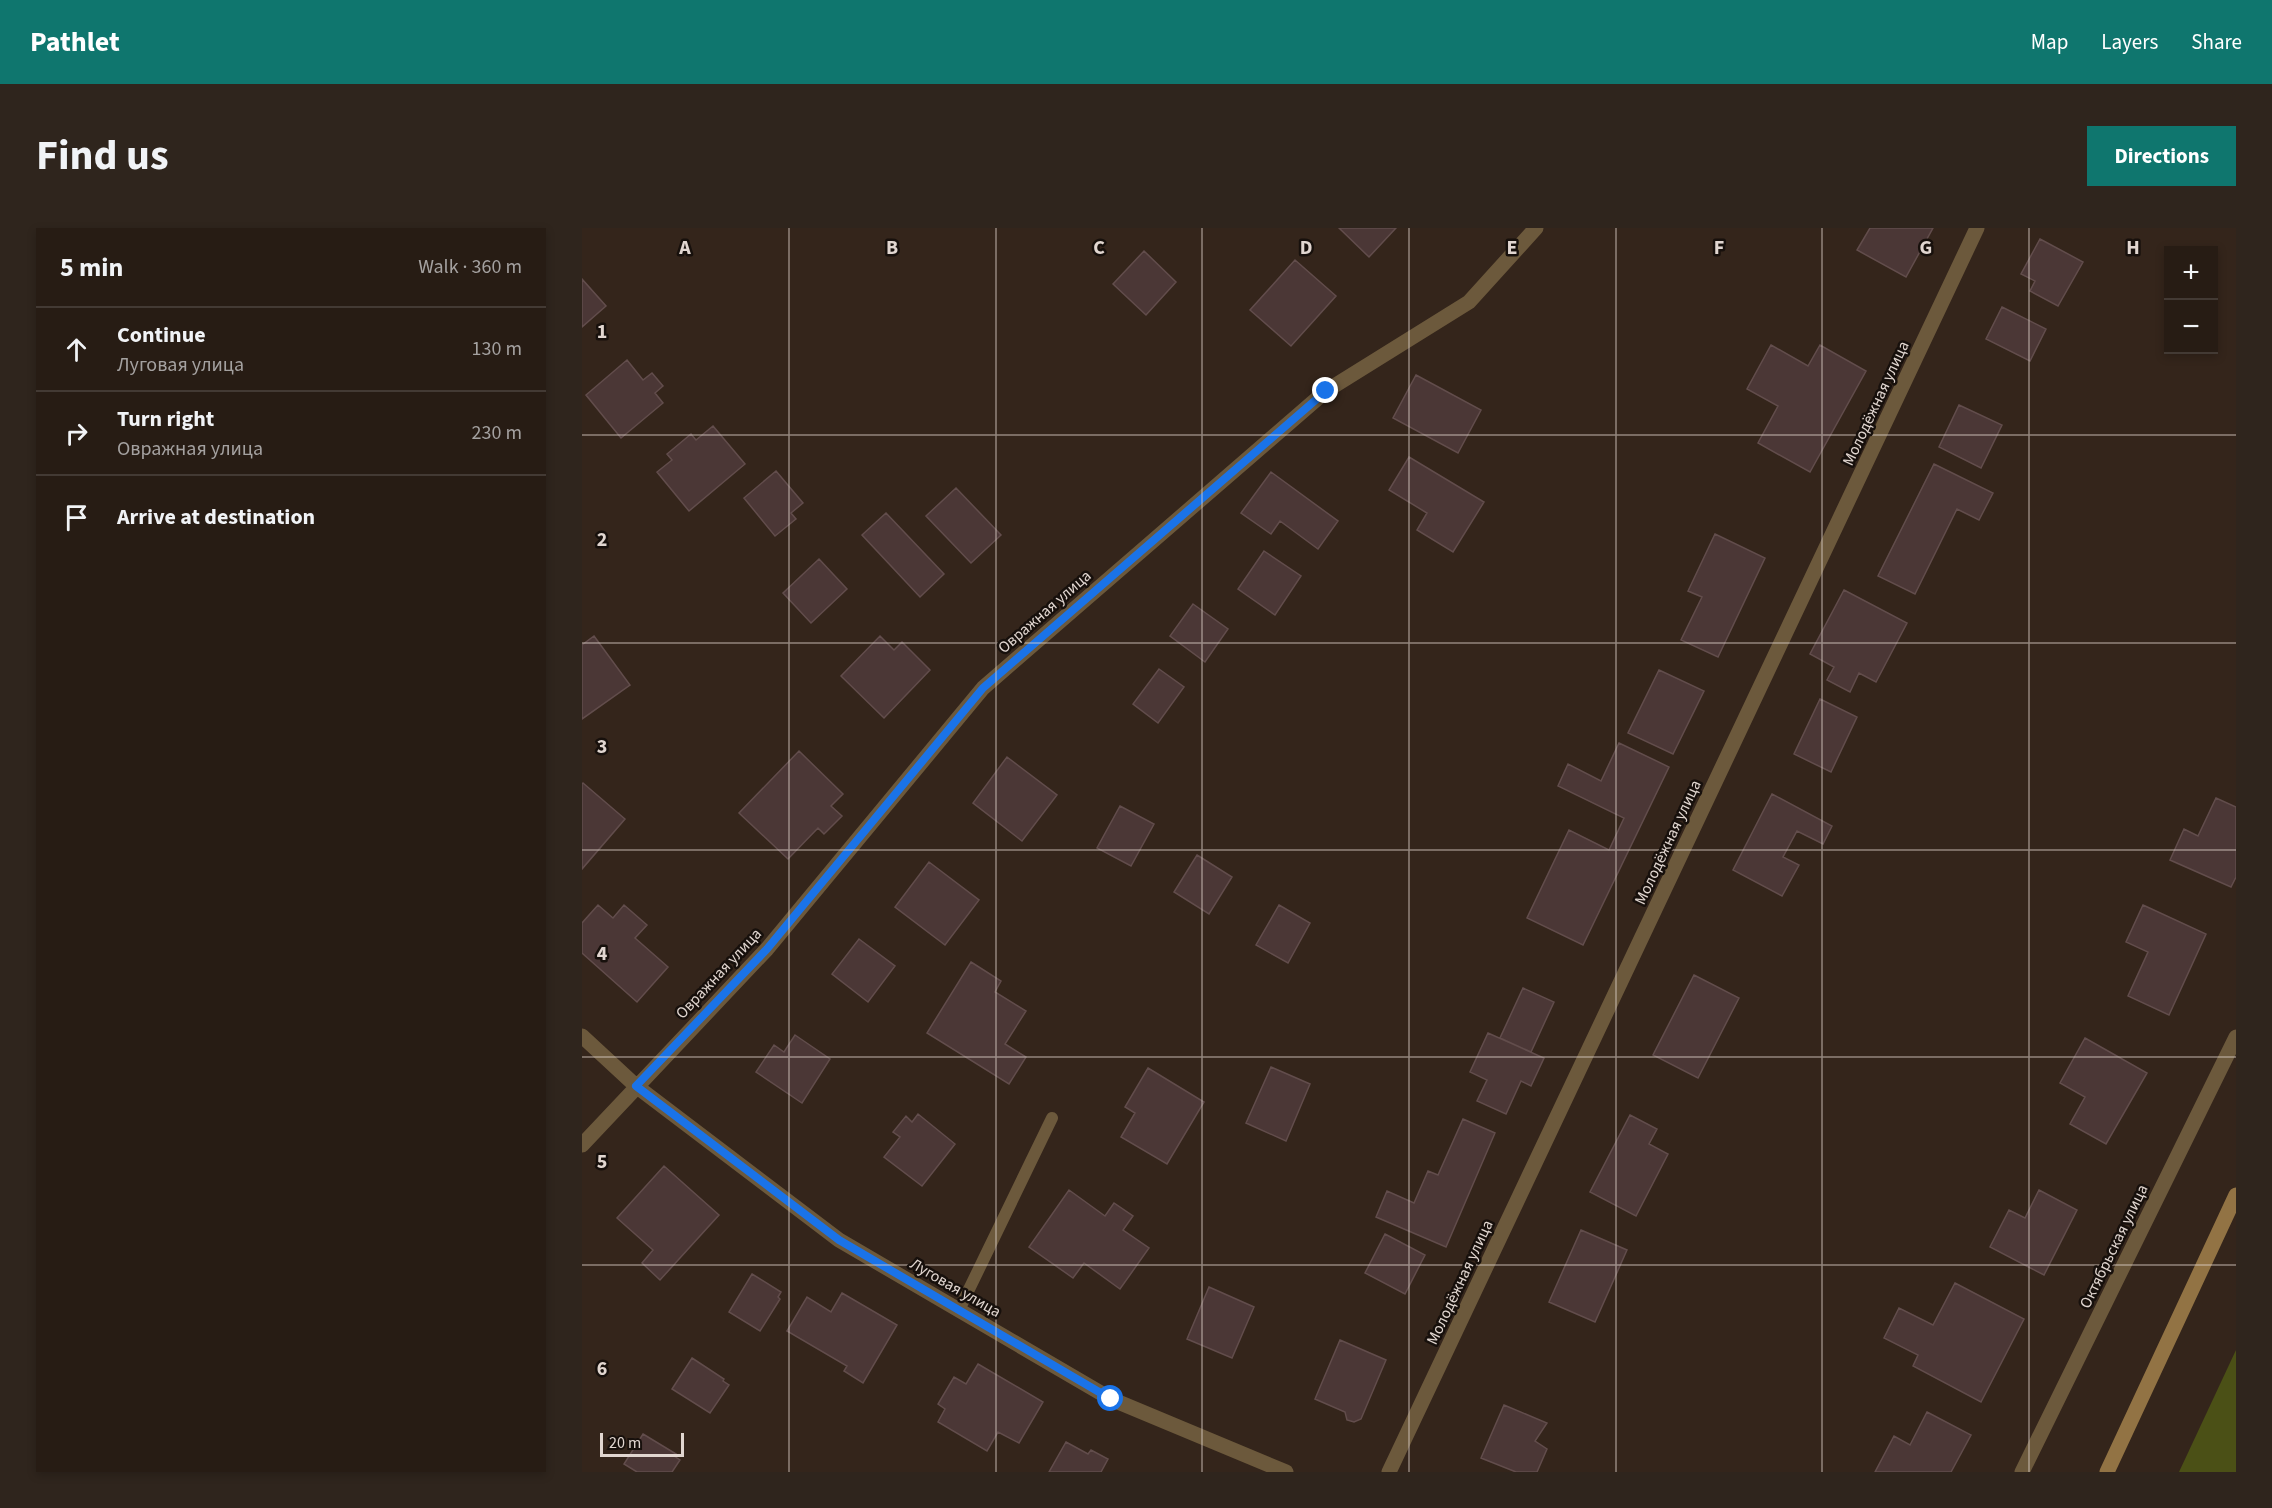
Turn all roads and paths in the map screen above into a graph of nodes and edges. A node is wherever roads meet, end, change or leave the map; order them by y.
1 (1536, 228) edge
2 (1977, 228) edge
3 (582, 1036) edge
4 (2236, 1037) edge
5 (636, 1086) junction
6 (1052, 1118) dead end
7 (582, 1145) edge
8 (2236, 1195) edge
9 (959, 1310) junction
10 (1286, 1472) edge
11 (1389, 1472) edge
12 (2022, 1472) edge
13 (2108, 1472) edge

1 - 5 street, Овражная улица
2 - 11 street, Молодёжная улица
3 - 5 street, Луговая улица
4 - 12 street, Октябрьская улица
5 - 7 street, Овражная улица
5 - 9 street, Луговая улица
6 - 9 lane
8 - 13 main road
9 - 10 street, Луговая улица

